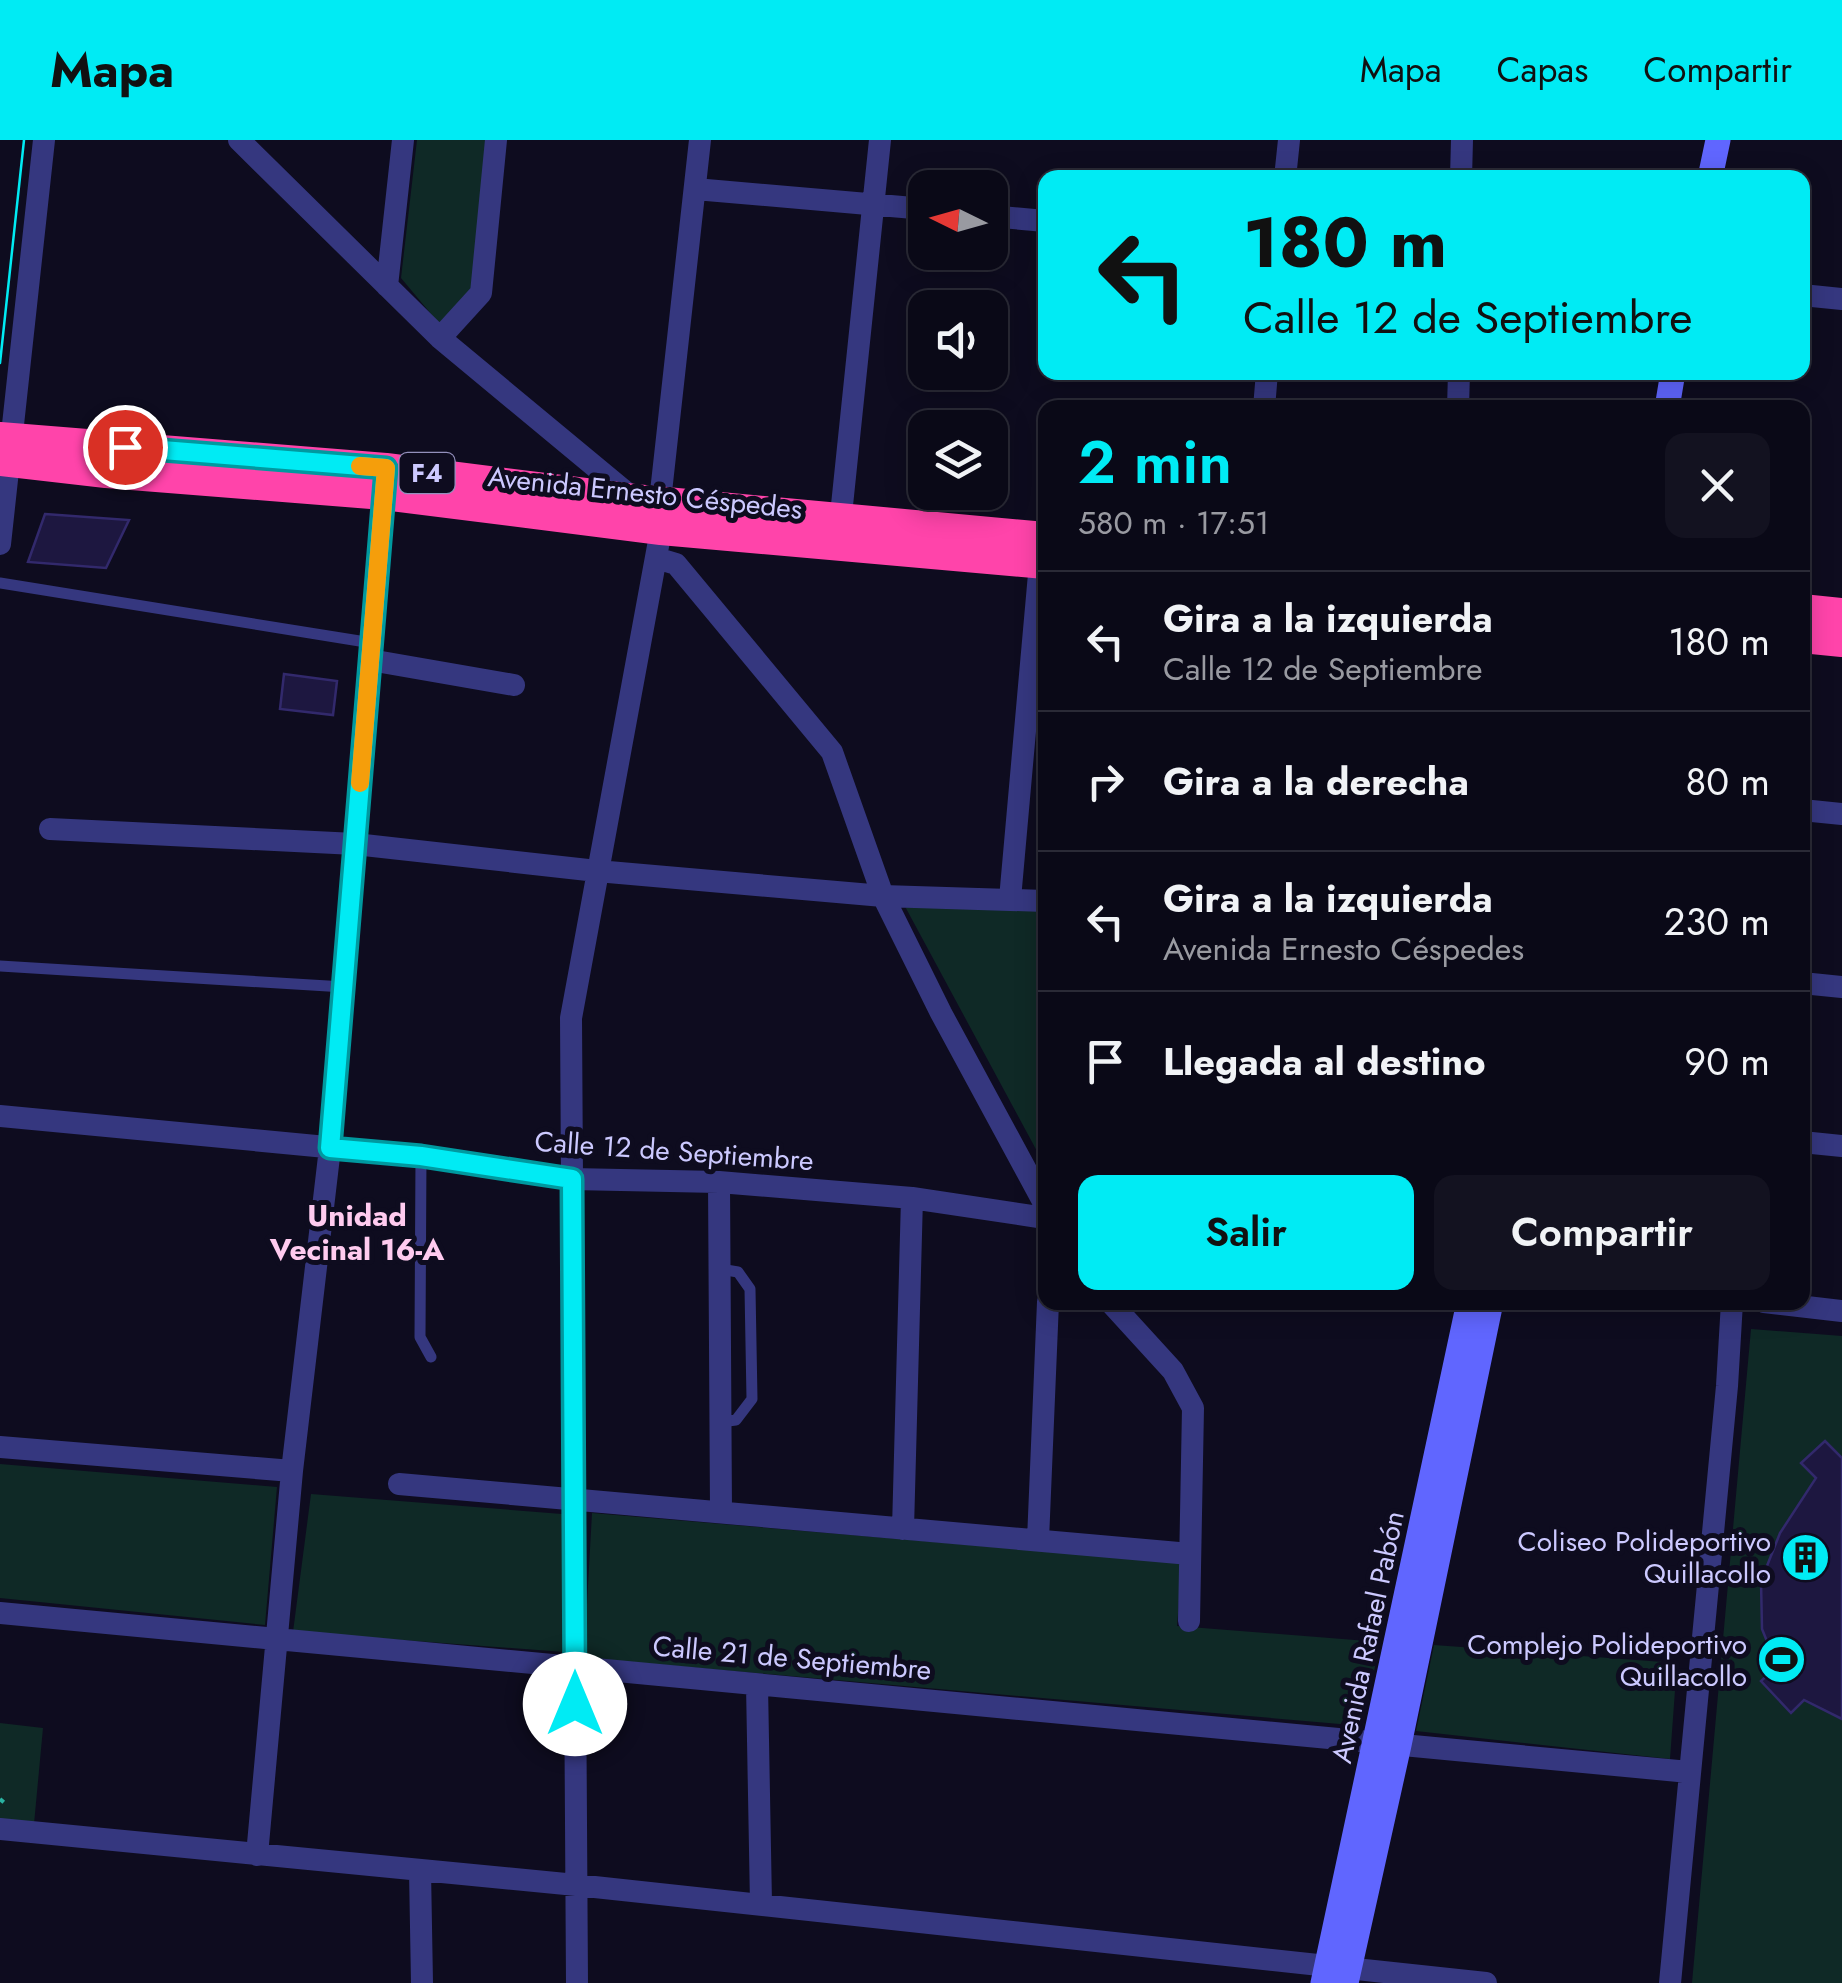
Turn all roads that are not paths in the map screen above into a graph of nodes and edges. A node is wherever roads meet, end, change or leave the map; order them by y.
1 (44, 140) edge
2 (239, 140) edge
3 (403, 140) edge
4 (496, 140) edge
5 (700, 140) edge
6 (880, 140) edge
7 (1288, 140) edge
8 (1462, 140) edge
9 (1718, 140) edge
10 (1286, 170) edge
11 (1461, 170) edge
12 (1712, 170) edge
13 (695, 189) junction
14 (875, 204) junction
15 (908, 207) edge
16 (1008, 218) edge
17 (1038, 220) edge
18 (387, 286) junction
19 (1810, 296) edge
20 (1842, 298) edge
21 (440, 338) junction
22 (6, 450) edge
23 (385, 482) junction
24 (653, 522) junction
25 (839, 533) junction
26 (0, 544) edge
27 (1038, 554) edge
28 (0, 583) edge
29 (1038, 607) edge
30 (1810, 611) edge
31 (1842, 613) edge
32 (1810, 639) edge
33 (1842, 642) edge
34 (371, 652) junction
35 (514, 686) dead end
36 (1810, 811) edge
37 (1842, 814) edge
38 (50, 829) dead end
39 (355, 844) junction
40 (597, 872) junction
41 (883, 896) junction
42 (1010, 899) junction
43 (1038, 901) edge
44 (0, 966) edge
45 (1810, 985) edge
46 (344, 986) junction
47 (1842, 987) edge
48 (0, 1116) edge
49 (1810, 1143) edge
50 (1842, 1146) edge
51 (330, 1148) junction
52 (421, 1156) junction
53 (572, 1179) junction
54 (719, 1182) junction
55 (1038, 1191) edge
56 (912, 1198) junction
57 (1038, 1217) edge
58 (1810, 1307) edge
59 (1048, 1310) edge
60 (1117, 1310) edge
61 (1469, 1310) edge
62 (1489, 1310) edge
63 (1731, 1310) edge
64 (1842, 1311) edge
65 (431, 1356) dead end
66 (0, 1447) edge
67 (292, 1471) junction
68 (400, 1484) dead end
69 (574, 1498) junction
70 (721, 1511) junction
71 (903, 1528) junction
72 (1038, 1540) junction
73 (1190, 1554) junction
74 (0, 1613) edge
75 (1189, 1620) dead end
76 (278, 1641) junction
77 (575, 1668) junction
78 (757, 1685) junction
79 (1388, 1744) junction
80 (1689, 1772) junction
81 (0, 1829) edge
82 (256, 1855) junction
83 (420, 1870) junction
84 (576, 1885) junction
85 (762, 1904) junction
86 (1336, 1975) edge
87 (422, 1983) edge
88 (577, 1983) edge
89 (1486, 1983) edge
90 (1670, 1983) edge

1 - 22 street
2 - 18 street
3 - 18 street
4 - 21 street
5 - 13 street
6 - 14 street
7 - 10 street
8 - 11 street
9 - 12 main road
13 - 14 street
13 - 24 street
14 - 15 street
14 - 25 street
16 - 17 street
18 - 21 street
19 - 20 street
21 - 24 street
22 - 23 highway, Avenida Ernesto Céspedes / F4
22 - 26 street
23 - 24 highway, Avenida Ernesto Céspedes / F4
23 - 34 street
24 - 25 highway, Avenida Ernesto Céspedes / F4
24 - 40 street
24 - 41 street
25 - 27 highway, Avenida Ernesto Céspedes / F4
28 - 34 lane
29 - 42 street
30 - 31 highway
32 - 33 highway
34 - 35 street
34 - 39 street
36 - 37 street
38 - 39 street
39 - 40 street
39 - 46 street
40 - 41 street
40 - 53 street
41 - 42 street
41 - 55 street
42 - 43 street
44 - 46 lane
45 - 47 street
46 - 51 street
48 - 51 street, Calle 12 de Septiembre
49 - 50 street
51 - 52 street, Calle 12 de Septiembre
51 - 67 street
52 - 53 street, Calle 12 de Septiembre
52 - 65 lane
53 - 54 street, Calle 12 de Septiembre
53 - 69 street
54 - 56 street, Calle 12 de Septiembre
54 - 70 street
56 - 57 street, Calle 12 de Septiembre
56 - 71 street
58 - 64 street
59 - 72 street
60 - 73 street
61 - 79 main road, Avenida Rafael Pabón
62 - 79 main road, Avenida Rafael Pabón
63 - 80 street
66 - 67 street
67 - 76 street
68 - 69 street
69 - 70 street
69 - 77 street
70 - 71 street
71 - 72 street
72 - 73 street
73 - 75 street
74 - 76 street, Calle 21 de Septiembre
76 - 77 street, Calle 21 de Septiembre
76 - 82 street
77 - 78 street, Calle 21 de Septiembre
77 - 84 street
78 - 79 street, Calle 21 de Septiembre
78 - 85 street
79 - 80 street, Calle 21 de Septiembre
79 - 86 main road, Avenida Rafael Pabón
80 - 90 street
81 - 82 street
82 - 83 street
83 - 84 street
83 - 87 street
84 - 85 street
84 - 88 street
85 - 86 street
86 - 89 street

